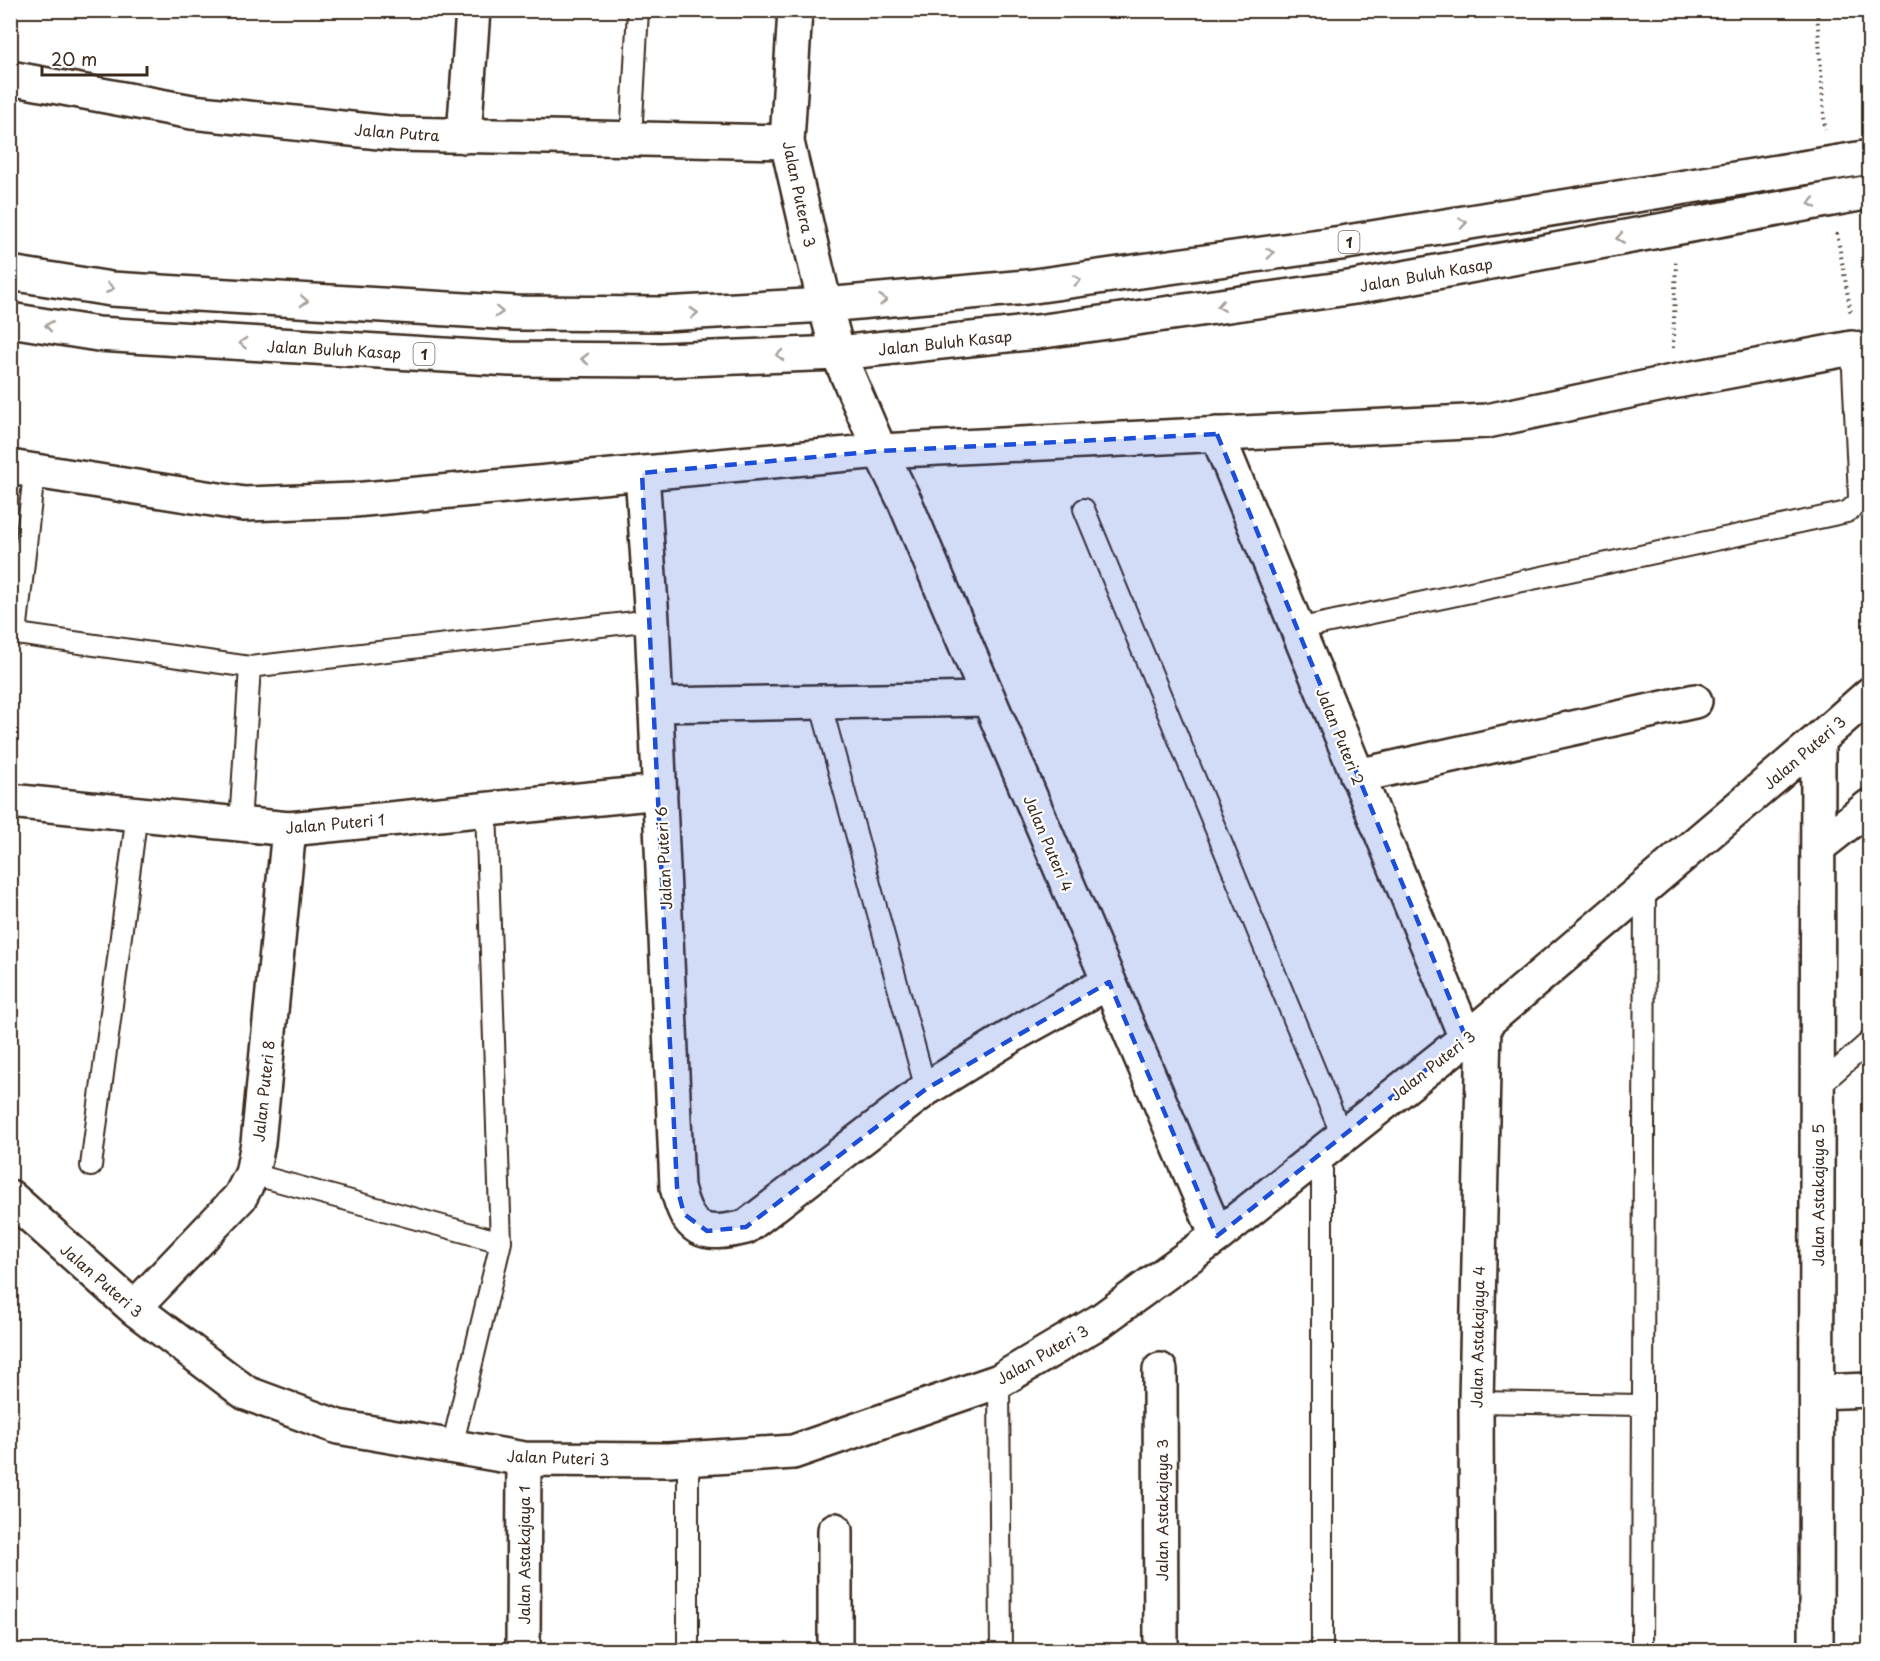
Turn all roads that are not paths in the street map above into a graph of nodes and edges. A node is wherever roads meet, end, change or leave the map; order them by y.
1 (473, 10) edge
2 (638, 10) edge
3 (795, 10) edge
4 (10, 78) edge
5 (464, 136) junction
6 (631, 139) junction
7 (787, 142) junction
8 (1869, 157) edge
9 (1869, 192) edge
10 (10, 273) edge
11 (825, 305) junction
12 (10, 320) edge
13 (1852, 348) joint
14 (838, 353) junction
15 (1217, 434) junction
16 (880, 451) junction
17 (22, 470) edge
18 (642, 473) junction
19 (1084, 509) dead end
20 (652, 620) junction
21 (1297, 629) junction
22 (13, 634) edge
23 (250, 667) junction
24 (1869, 694) edge
25 (987, 699) junction
26 (1695, 701) dead end
27 (820, 702) junction
28 (656, 705) junction
29 (1818, 740) junction
30 (1358, 776) junction
31 (660, 792) junction
32 (10, 801) edge
33 (1869, 806) edge
34 (486, 809) junction
35 (137, 813) junction
36 (240, 824) junction
37 (289, 829) junction
38 (1818, 847) junction
39 (1645, 885) junction
40 (1109, 982) junction
41 (1475, 1031) junction
42 (1869, 1041) edge
43 (1818, 1087) junction
44 (926, 1089) junction
45 (1332, 1144) junction
46 (91, 1166) dead end
47 (252, 1174) junction
48 (10, 1197) edge
49 (1217, 1236) junction
50 (501, 1242) junction
51 (134, 1308) junction
52 (1160, 1370) dead end
53 (999, 1381) junction
54 (1869, 1390) edge
55 (1817, 1392) junction
56 (1476, 1402) junction
57 (1641, 1405) junction
58 (452, 1447) junction
59 (524, 1459) junction
60 (688, 1459) junction
61 (835, 1530) dead end
62 (523, 1650) edge
63 (688, 1650) edge
64 (835, 1650) edge
65 (1001, 1650) edge
66 (1161, 1650) edge
67 (1322, 1650) edge
68 (1477, 1650) edge
69 (1642, 1650) edge
70 (1816, 1650) edge

1 - 5 main road
2 - 6 lane
3 - 7 main road, Jalan Putera 3
4 - 5 main road, Jalan Putra
5 - 6 main road, Jalan Putra
6 - 7 main road, Jalan Putra
7 - 11 main road, Jalan Putera 3
11 -> 8 main road, 1
9 -> 14 main road, Jalan Buluh Kasap / 1
10 -> 11 main road, 1
11 - 14 main road, Jalan Putera 3
14 -> 12 main road, Jalan Buluh Kasap / 1
13 - 15 main road
13 - 21 lane
14 - 16 main road, Jalan Puteri 4
15 - 16 main road
15 - 21 main road, Jalan Puteri 2
16 - 18 main road
16 - 25 main road, Jalan Puteri 4
17 - 18 main road
17 - 22 lane
18 - 20 main road, Jalan Puteri 6
19 - 45 lane
20 - 23 lane
20 - 28 main road, Jalan Puteri 6
21 - 30 main road, Jalan Puteri 2
22 - 23 lane
23 - 36 lane
24 - 29 main road, Jalan Puteri 3
25 - 27 main road
25 - 40 main road, Jalan Puteri 4
26 - 30 main road
27 - 28 main road
27 - 44 lane
28 - 31 main road, Jalan Puteri 6
29 - 38 main road, Jalan Astakajaya 5
29 - 39 main road, Jalan Puteri 3
30 - 41 main road, Jalan Puteri 2
31 - 34 main road, Jalan Puteri 1
31 - 44 main road, Jalan Puteri 6
32 - 35 main road, Jalan Puteri 1
33 - 38 main road
34 - 37 main road, Jalan Puteri 1
34 - 50 lane
35 - 36 main road, Jalan Puteri 1
35 - 46 lane
36 - 37 main road, Jalan Puteri 1
37 - 47 main road, Jalan Puteri 8
38 - 43 main road, Jalan Astakajaya 5
39 - 41 main road, Jalan Puteri 3
39 - 57 lane
40 - 44 main road
40 - 49 main road, Jalan Puteri 4
41 - 45 main road, Jalan Puteri 3
41 - 56 main road, Jalan Astakajaya 4
42 - 43 lane
43 - 55 main road, Jalan Astakajaya 5
45 - 49 main road, Jalan Puteri 3
45 - 67 lane
47 - 50 lane
47 - 51 main road, Jalan Puteri 8
48 - 51 main road, Jalan Puteri 3
49 - 53 main road, Jalan Puteri 3
50 - 58 lane
51 - 58 main road, Jalan Puteri 3
52 - 66 main road, Jalan Astakajaya 3
53 - 60 main road, Jalan Puteri 3
53 - 65 lane
54 - 55 main road
55 - 70 main road, Jalan Astakajaya 5
56 - 57 lane
56 - 68 main road, Jalan Astakajaya 4
57 - 69 lane
58 - 59 main road, Jalan Puteri 3
59 - 60 main road, Jalan Puteri 3
59 - 62 main road, Jalan Astakajaya 1
60 - 63 lane
61 - 64 main road

